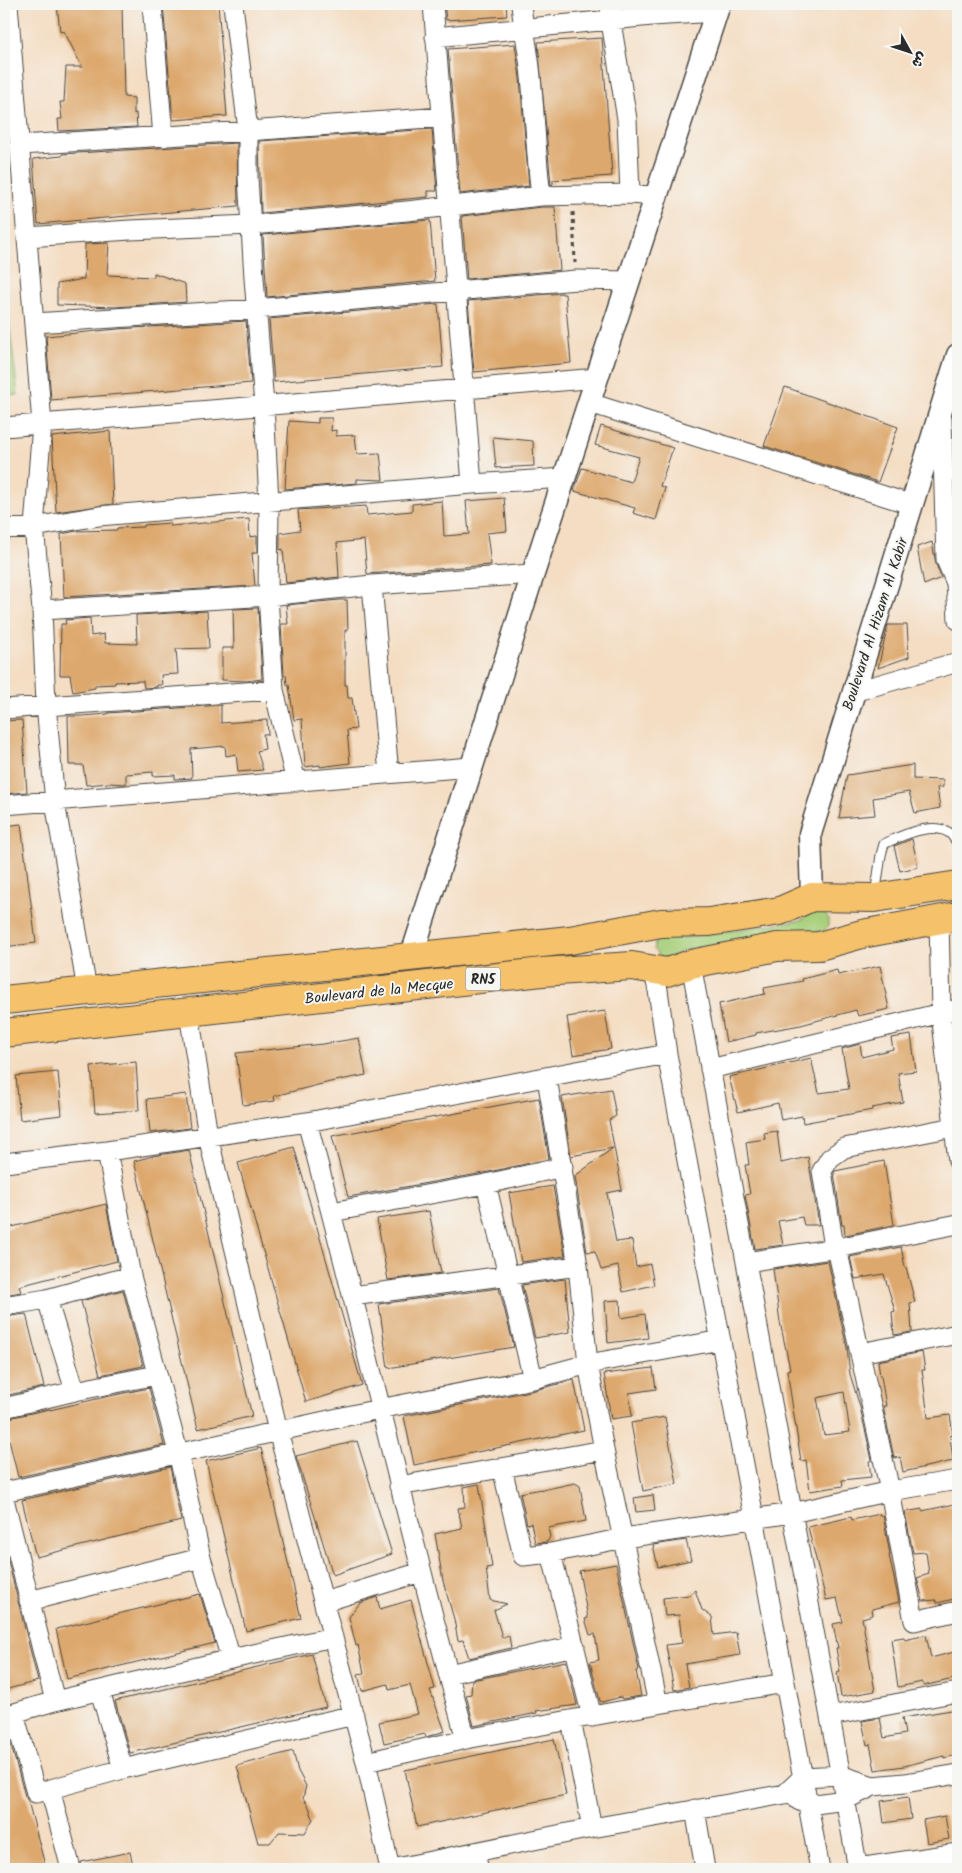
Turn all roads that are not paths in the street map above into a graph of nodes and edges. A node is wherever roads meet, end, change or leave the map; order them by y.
1 (8, 4) edge
2 (152, 4) edge
3 (233, 4) edge
4 (433, 4) edge
5 (521, 4) edge
6 (717, 8) edge
7 (611, 13) edge
8 (523, 29) junction
9 (435, 38) junction
10 (442, 117) junction
11 (248, 131) junction
12 (163, 137) junction
13 (20, 144) junction
14 (630, 194) junction
15 (541, 196) junction
16 (657, 196) junction
17 (450, 205) junction
18 (252, 225) junction
19 (27, 237) junction
20 (629, 281) junction
21 (456, 292) junction
22 (256, 309) junction
23 (34, 323) junction
24 (958, 355) edge
25 (598, 378) junction
26 (464, 389) junction
27 (590, 403) junction
28 (264, 405) junction
29 (942, 410) junction
30 (42, 424) junction
31 (4, 427) edge
32 (565, 478) junction
33 (472, 484) junction
34 (269, 502) junction
35 (913, 505) junction
36 (34, 527) junction
37 (4, 529) edge
38 (533, 574) junction
39 (957, 583) edge
40 (372, 585) junction
41 (268, 596) junction
42 (42, 610) junction
43 (958, 620) edge
44 (958, 662) edge
45 (274, 690) junction
46 (853, 692) junction
47 (46, 706) junction
48 (4, 709) edge
49 (472, 767) junction
50 (389, 774) junction
51 (296, 782) junction
52 (55, 802) junction
53 (4, 805) edge
54 (958, 844) edge
55 (958, 885) edge
56 (817, 897) junction
57 (875, 898) junction
58 (948, 917) edge
59 (662, 923) junction
60 (827, 944) junction
61 (411, 958) junction
62 (691, 964) junction
63 (652, 969) junction
64 (87, 990) junction
65 (4, 1000) edge
66 (950, 1011) edge
67 (189, 1013) junction
68 (4, 1033) edge
69 (667, 1054) junction
70 (710, 1069) junction
71 (547, 1078) junction
72 (306, 1122) junction
73 (954, 1127) junction
74 (208, 1136) junction
75 (107, 1151) junction
76 (958, 1161) edge
77 (4, 1163) edge
78 (563, 1167) junction
79 (486, 1184) junction
80 (331, 1212) junction
81 (958, 1224) edge
82 (835, 1248) junction
83 (746, 1262) junction
84 (578, 1266) junction
85 (131, 1276) junction
86 (508, 1276) junction
87 (352, 1296) junction
88 (47, 1298) junction
89 (4, 1306) edge
90 (958, 1334) edge
91 (720, 1340) junction
92 (860, 1353) junction
93 (588, 1364) junction
94 (157, 1375) junction
95 (532, 1379) junction
96 (74, 1391) junction
97 (4, 1408) edge
98 (379, 1408) junction
99 (278, 1431) junction
100 (604, 1450) junction
101 (178, 1452) junction
102 (502, 1468) junction
103 (958, 1480) edge
104 (399, 1486) junction
105 (890, 1491) junction
106 (4, 1492) edge
107 (4, 1499) edge
108 (792, 1513) junction
109 (754, 1519) junction
110 (624, 1538) junction
111 (551, 1552) junction
112 (202, 1558) junction
113 (421, 1572) junction
114 (29, 1601) junction
115 (324, 1602) junction
116 (958, 1611) edge
117 (333, 1636) junction
118 (575, 1646) junction
119 (231, 1659) junction
120 (448, 1674) junction
121 (785, 1683) junction
122 (100, 1691) junction
123 (958, 1692) edge
124 (55, 1701) junction
125 (658, 1704) junction
126 (9, 1714) edge
127 (354, 1715) junction
128 (830, 1716) junction
129 (592, 1717) junction
130 (571, 1720) junction
131 (466, 1739) junction
132 (366, 1762) junction
133 (123, 1769) junction
134 (958, 1774) edge
135 (840, 1775) junction
136 (803, 1777) junction
137 (874, 1786) junction
138 (50, 1789) junction
139 (785, 1794) junction
140 (845, 1800) junction
141 (808, 1806) junction
142 (694, 1809) junction
143 (592, 1828) junction
144 (958, 1852) edge
145 (476, 1861) edge
146 (71, 1869) edge
147 (391, 1869) edge
148 (705, 1869) edge
149 (820, 1869) edge
150 (858, 1869) edge

1 - 13 street
2 - 12 street
3 - 11 street
4 - 9 street
5 - 8 street
6 - 7 street
6 - 16 street
7 - 8 street
7 - 14 street
8 - 9 street
8 - 15 street
9 - 10 street
10 - 11 street
10 - 17 street
11 - 12 street
11 - 18 street
12 - 13 street
13 - 19 street
14 - 15 street
14 - 16 street
15 - 17 street
16 - 20 street
17 - 18 street
17 - 21 street
18 - 19 street
18 - 22 street
19 - 23 street
20 - 21 street
20 - 25 street
21 - 22 street
21 - 26 street
22 - 23 street
22 - 28 street
23 - 30 street
24 - 29 street, Boulevard Al Hizam Al Kabir
25 - 26 street
25 - 27 street
26 - 28 street
26 - 33 street
27 - 32 street
27 - 35 street
28 - 30 street
28 - 34 street
29 - 35 street, Boulevard Al Hizam Al Kabir
29 - 39 street
30 - 31 street
30 - 36 street
32 - 33 street
32 - 38 street
33 - 34 street
34 - 36 street
34 - 41 street
35 - 46 street, Boulevard Al Hizam Al Kabir
36 - 37 street
36 - 42 street
38 - 40 street
38 - 49 street
39 - 43 street
40 - 41 street
40 - 50 street
41 - 42 street
41 - 45 street
42 - 47 street
44 - 46 street
45 - 47 street
45 - 51 street
46 - 56 street, Boulevard Al Hizam Al Kabir
47 - 48 street
47 - 52 street
49 - 50 street
49 - 61 street
50 - 51 street
51 - 52 street
52 - 53 street
52 - 64 street
54 - 57 lane
55 - 57 main road, Boulevard de la Mecque / RN5
56 - 57 main road, Boulevard de la Mecque / RN5
56 - 59 main road, Boulevard de la Mecque / RN5
56 - 60 main road
58 - 60 main road, Boulevard de la Mecque / RN5
58 - 66 street
59 - 61 main road, Boulevard de la Mecque / RN5
59 - 63 main road
60 - 62 main road, Boulevard de la Mecque / RN5
61 - 64 main road, Boulevard de la Mecque / RN5
62 - 63 main road, Boulevard de la Mecque / RN5
62 - 70 street
63 - 67 main road, Boulevard de la Mecque / RN5
63 - 69 street
64 - 65 main road, Boulevard de la Mecque / RN5
66 - 70 street
66 - 73 street
67 - 68 main road, Boulevard de la Mecque / RN5
67 - 74 street
69 - 71 street
69 - 91 street
70 - 83 street
71 - 72 street
71 - 78 street
72 - 74 street
72 - 80 street
73 - 76 street
73 - 82 street
74 - 75 street
74 - 99 street
75 - 77 street
75 - 85 street
78 - 79 street
78 - 84 street
79 - 80 street
79 - 86 street
80 - 87 street
81 - 82 street
82 - 83 street
82 - 92 street
83 - 108 street
84 - 86 street
84 - 93 street
85 - 88 street
85 - 94 street
86 - 87 street
86 - 95 street
87 - 98 street
88 - 89 street
88 - 96 street
90 - 92 street
91 - 93 street
91 - 109 street
92 - 105 street
93 - 95 street
93 - 100 street
94 - 96 street
94 - 101 street
95 - 98 street
96 - 97 street
98 - 99 street
98 - 104 street
99 - 101 street
99 - 115 street
100 - 102 street
100 - 110 street
101 - 106 street
101 - 112 street
102 - 104 street
102 - 111 street
103 - 105 street
104 - 113 street
105 - 108 street
105 - 116 street
107 - 114 street
108 - 109 street
108 - 128 street
109 - 110 street
109 - 121 street
110 - 111 street
110 - 125 street
111 - 118 street
112 - 114 street
112 - 119 street
113 - 115 street
113 - 120 street
114 - 124 street
115 - 117 street
117 - 119 street
117 - 127 street
118 - 120 street
118 - 129 street
119 - 122 street
120 - 131 street
121 - 125 street
121 - 136 street
122 - 124 street
122 - 133 street
123 - 128 street
124 - 126 street
125 - 129 street
126 - 138 street
127 - 132 street
127 - 133 street
128 - 135 street
129 - 130 street
130 - 131 street
130 - 143 street
131 - 132 street
132 - 147 street
133 - 138 street
134 - 137 street
135 - 136 street
135 - 137 street
135 - 140 street
136 - 139 street
136 - 141 street
137 - 140 street
138 - 146 street
139 - 141 street
139 - 142 street
140 - 141 street
140 - 150 street
141 - 149 street
142 - 143 street
142 - 148 street
143 - 145 street
144 - 150 street
145 - 147 street

